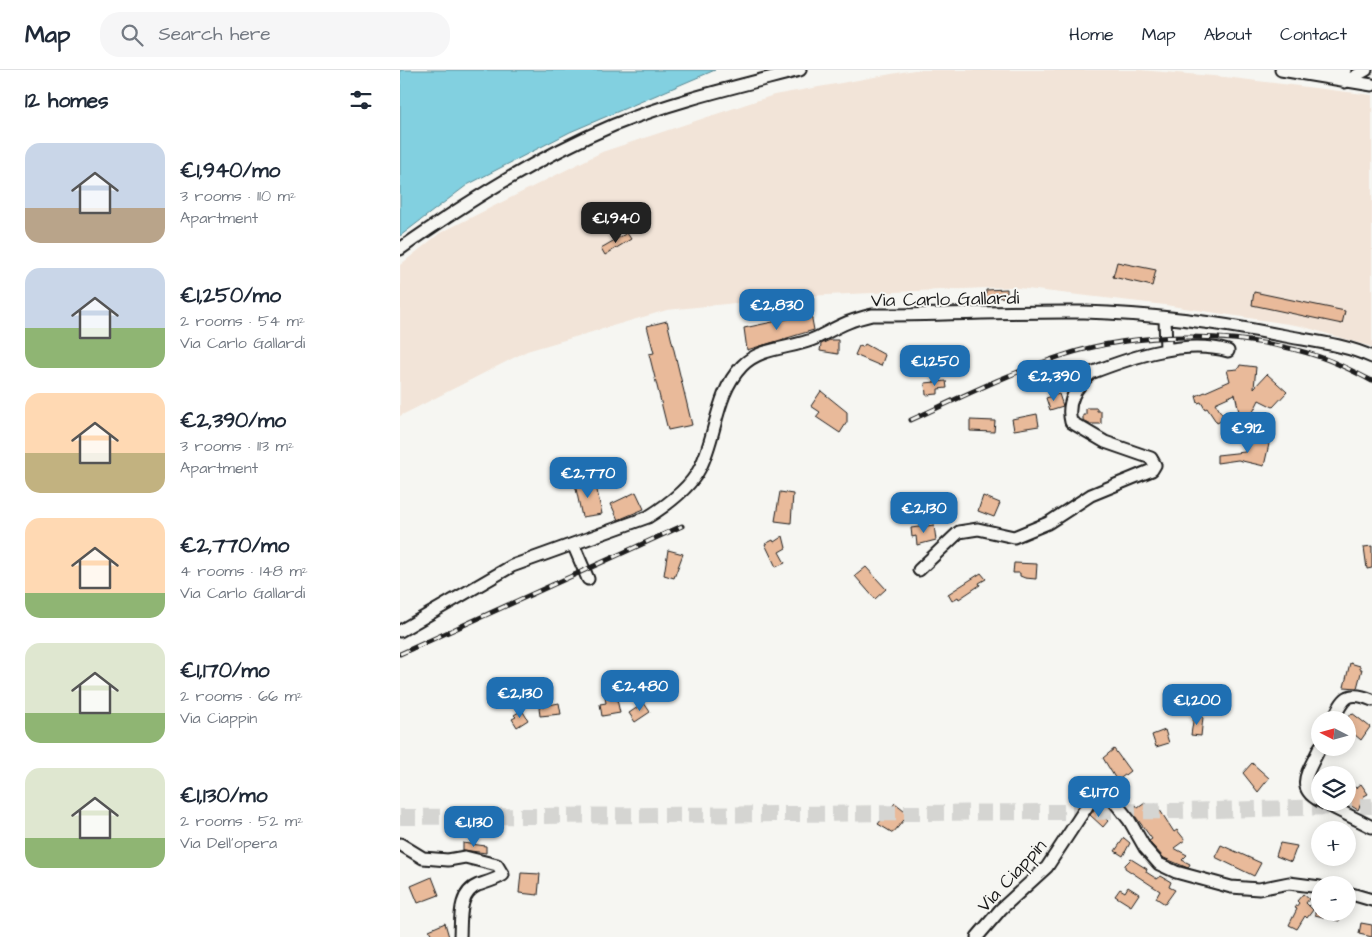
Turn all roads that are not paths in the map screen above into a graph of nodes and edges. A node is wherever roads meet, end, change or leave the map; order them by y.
1 (800, 70) edge
2 (1281, 70) edge
3 (1367, 70) edge
4 (1372, 75) edge
5 (1345, 76) edge
6 (1372, 85) edge
7 (400, 249) edge
8 (1165, 318) junction
9 (1166, 350) junction
10 (1228, 351) dead end
11 (1372, 357) edge
12 (573, 544) junction
13 (919, 570) dead end
14 (588, 579) dead end
15 (400, 631) edge
16 (1372, 700) edge
17 (1337, 711) edge
18 (1311, 768) edge
19 (1311, 795) edge
20 (1339, 811) edge
21 (1372, 827) edge
22 (400, 844) edge
23 (1311, 886) edge
24 (1356, 895) edge
25 (1372, 900) edge
26 (460, 937) edge
27 (977, 937) edge

1 - 7 street
2 - 5 street
3 - 4 street
3 - 5 street
5 - 6 street
8 - 9 street
8 - 11 street, Via Carlo Gallardi
8 - 12 street, Via Carlo Gallardi
9 - 10 street
9 - 13 street
12 - 14 street
12 - 15 street, Via Carlo Gallardi
16 - 17 street
18 - 19 street
20 - 21 street
22 - 26 street
23 - 27 street, Via Ciappin
24 - 25 street

